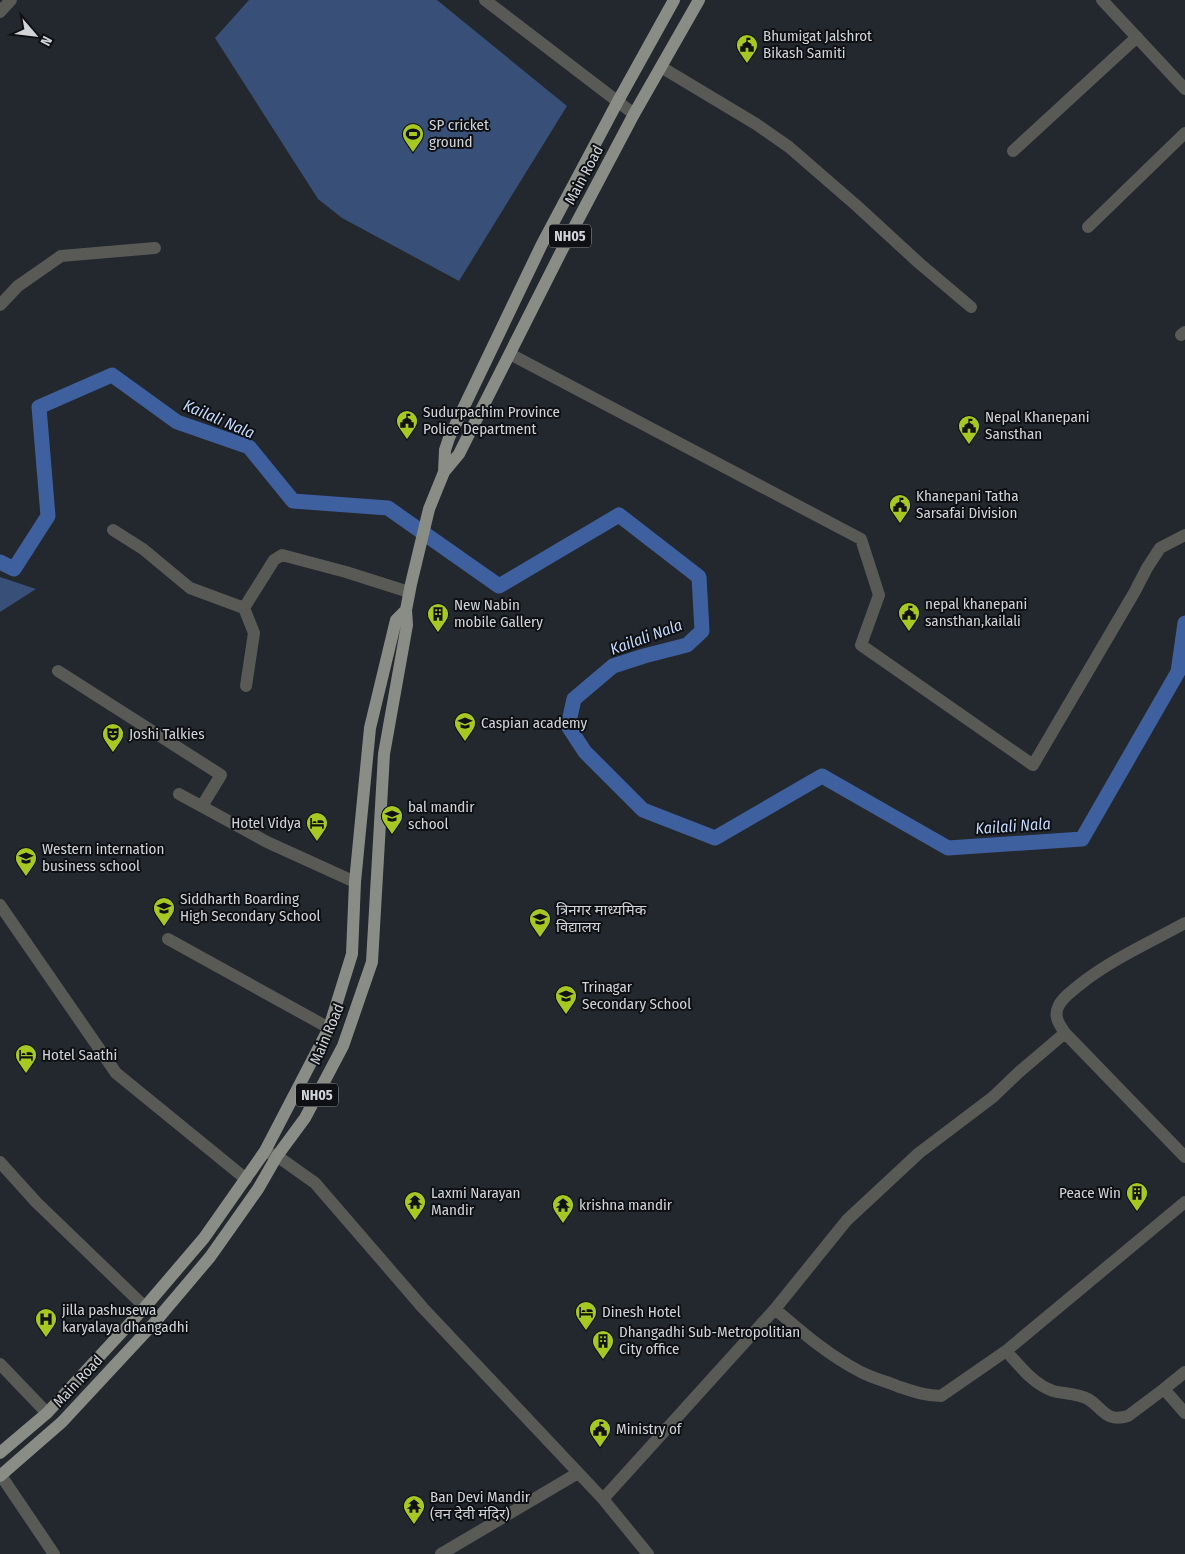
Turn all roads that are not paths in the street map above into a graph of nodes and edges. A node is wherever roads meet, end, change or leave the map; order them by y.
1 (11, 0) edge
2 (486, 0) edge
3 (674, 0) edge
4 (699, 0) edge
5 (1102, 0) edge
6 (0, 12) edge
7 (1137, 37) junction
8 (661, 67) junction
9 (1185, 89) edge
10 (618, 101) junction
11 (634, 114) junction
12 (1185, 133) edge
13 (1013, 151) dead end
14 (1088, 227) dead end
15 (155, 248) dead end
16 (0, 305) edge
17 (971, 307) dead end
18 (510, 354) junction
19 (444, 472) junction
20 (112, 530) dead end
21 (1185, 535) edge
22 (410, 588) junction
23 (244, 608) junction
24 (406, 610) junction
25 (58, 671) dead end
26 (246, 686) dead end
27 (180, 794) dead end
28 (202, 806) junction
29 (355, 882) junction
30 (0, 905) edge
31 (1185, 923) edge
32 (168, 939) dead end
33 (329, 1028) junction
34 (1065, 1033) junction
35 (265, 1152) junction
36 (277, 1156) junction
37 (1185, 1157) edge
38 (0, 1162) edge
39 (246, 1179) junction
40 (1185, 1202) edge
41 (145, 1306) junction
42 (775, 1310) junction
43 (1006, 1351) junction
44 (0, 1364) edge
45 (1185, 1372) edge
46 (1164, 1389) junction
47 (48, 1413) junction
48 (1185, 1413) edge
49 (0, 1453) edge
50 (578, 1473) junction
51 (0, 1475) edge
52 (603, 1499) junction
53 (54, 1554) edge
54 (441, 1554) edge
55 (648, 1554) edge

1 - 6 street
2 - 10 street
3 - 10 main road, Main Road / NH05
4 - 8 main road, Main Road / NH05
5 - 7 street
7 - 9 street
7 - 13 street
8 - 11 main road, Main Road / NH05
8 - 17 street
10 - 11 street
10 - 19 main road, Main Road / NH05
11 - 18 main road, Main Road / NH05
12 - 14 street
15 - 16 street
18 - 19 main road, Main Road / NH05
18 - 21 street
19 - 22 main road, Main Road / NH05
20 - 23 street
22 - 23 street
22 - 24 main road, Main Road / NH05
23 - 26 street
24 - 29 main road, Main Road / NH05
24 - 36 main road, Main Road / NH05
25 - 28 street
27 - 28 street
28 - 29 street
29 - 33 main road, Main Road / NH05
30 - 39 street
31 - 34 street
32 - 33 street
33 - 35 main road, Main Road / NH05
34 - 37 street
34 - 42 street
35 - 36 street
35 - 39 main road, Main Road / NH05
36 - 50 street
36 - 51 main road, Main Road / NH05
38 - 41 street
39 - 41 main road, Main Road / NH05
40 - 43 street
41 - 47 main road, Main Road / NH05
42 - 43 street
42 - 52 street
43 - 46 street
44 - 47 street
45 - 46 street
46 - 48 street
47 - 49 main road, Main Road / NH05
50 - 52 street
50 - 54 street
51 - 53 street
52 - 55 street

